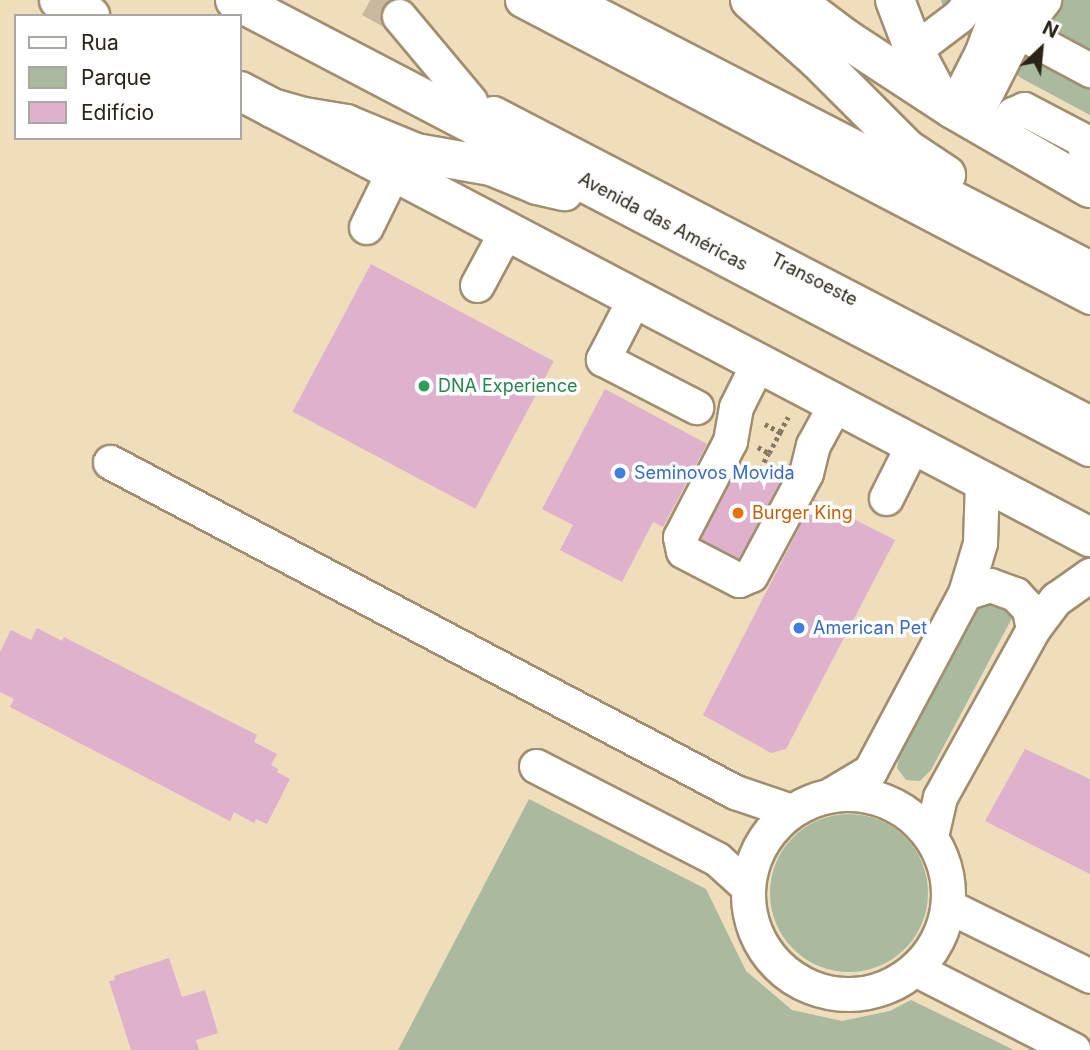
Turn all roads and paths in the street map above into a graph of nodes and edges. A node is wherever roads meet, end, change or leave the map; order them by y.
1 (59, 0) edge
2 (234, 0) edge
3 (276, 0) edge
4 (497, 0) edge
5 (750, 0) edge
6 (794, 0) edge
7 (895, 0) edge
8 (972, 0) edge
9 (1001, 0) edge
10 (1044, 0) edge
11 (540, 2) edge
12 (86, 14) edge
13 (399, 16) tunnel mouth
14 (1019, 16) edge
15 (914, 50) junction
16 (1089, 66) edge
17 (256, 99) edge
18 (470, 102) junction
19 (966, 116) junction
20 (393, 172) junction
21 (1084, 185) edge
22 (597, 187) junction
23 (366, 228) dead end
24 (505, 233) junction
25 (1077, 265) edge
26 (477, 285) dead end
27 (1090, 297) edge
28 (634, 299) junction
29 (758, 363) junction
30 (835, 403) junction
31 (696, 407) dead end
32 (1090, 423) edge
33 (780, 432) dead end
34 (913, 444) junction
35 (1090, 447) edge
36 (769, 453) dead end
37 (110, 462) dead end
38 (982, 481) junction
39 (886, 498) dead end
40 (1090, 537) edge
41 (1090, 575) edge
42 (965, 593) junction
43 (1033, 629) junction
44 (536, 766) dead end
45 (830, 795) junction
46 (791, 811) junction
47 (931, 836) junction
48 (748, 887) junction
49 (948, 906) junction
50 (915, 969) junction
51 (1090, 976) edge
52 (1074, 1050) edge

1 - 12 main road
2 - 22 main road, Avenida das Américas
3 - 18 street, Transoeste
4 - 11 street
5 - 25 main road
6 - 19 main road
7 - 15 main road
8 - 15 street
9 - 19 street
10 - 14 street
11 - 25 main road
11 - 27 street
13 - 18 street
14 - 16 street
14 - 19 street
15 - 19 main road
17 - 20 main road
17 - 22 main road
18 - 32 street, Transoeste
19 - 21 main road
20 - 23 street
20 - 24 main road
22 - 35 main road, Avenida das Américas
24 - 26 street
24 - 28 main road
28 - 29 main road
28 - 31 street
29 - 30 main road
29 - 30 street
30 - 34 main road
33 - 36 path
34 - 38 main road
34 - 39 street
37 - 46 street
38 - 40 main road
38 - 42 street
41 - 43 street
42 - 43 street
42 - 45 street
43 - 47 street
44 - 48 street
45 - 46 street
45 - 47 street
46 - 48 street
47 - 49 street
48 - 50 street
49 - 50 street
49 - 51 street
50 - 52 street

